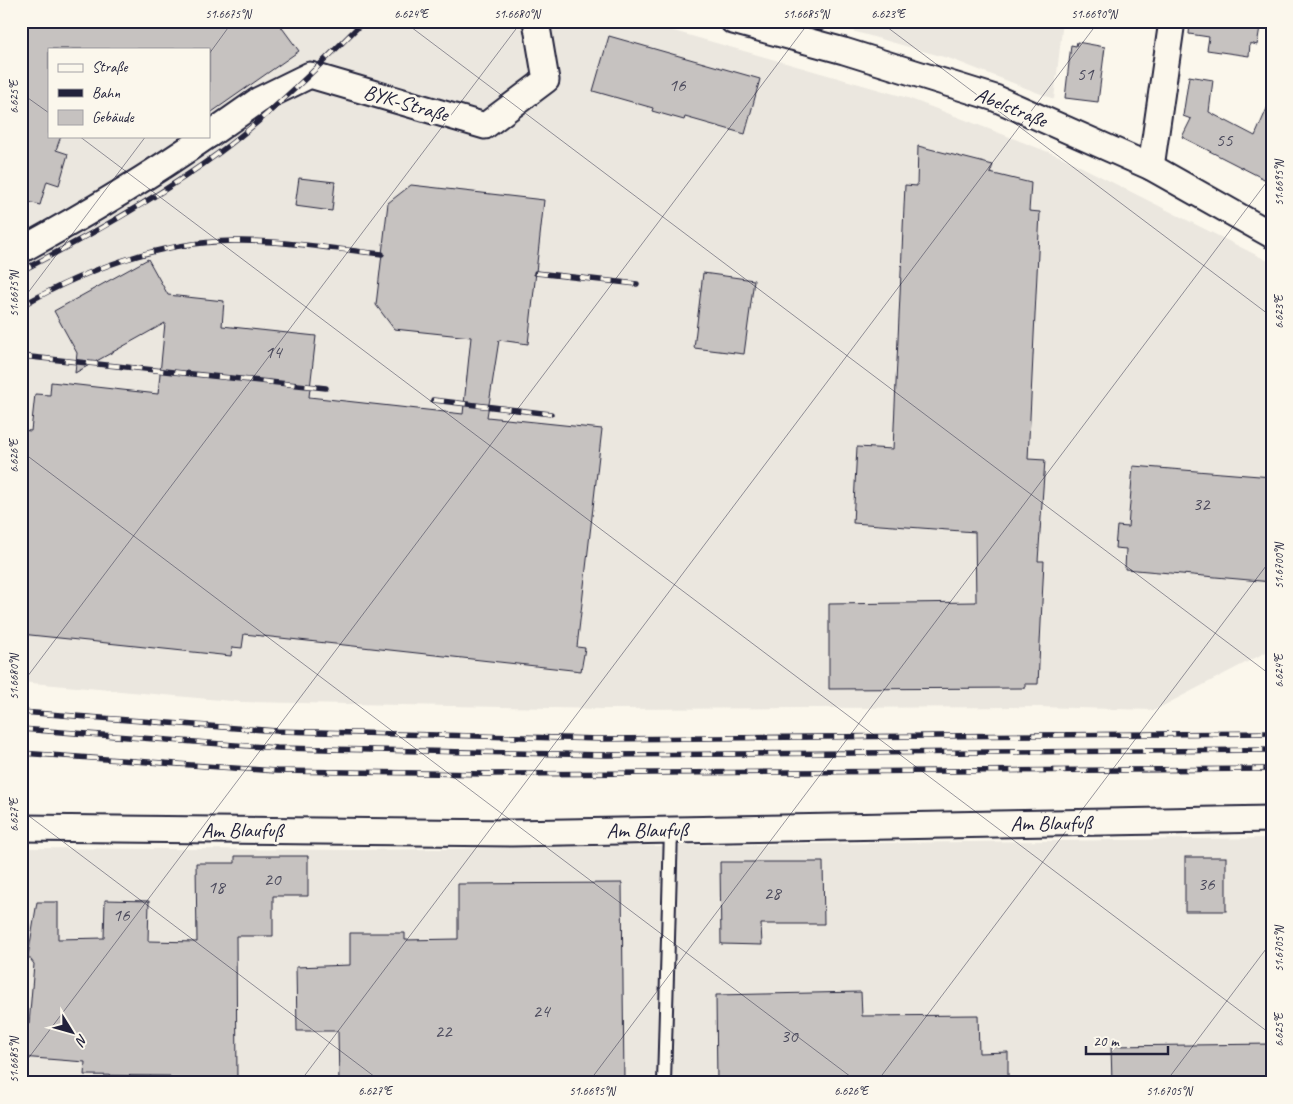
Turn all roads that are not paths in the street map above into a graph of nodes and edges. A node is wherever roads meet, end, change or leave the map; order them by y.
1 (536, 21) edge
2 (733, 21) edge
3 (1172, 21) edge
4 (210, 135) edge
5 (205, 138) edge
6 (1151, 167) junction
7 (1272, 235) edge
8 (21, 250) edge
9 (1272, 819) edge
10 (21, 828) edge
11 (671, 830) junction
12 (664, 1083) edge

1 - 4 street, BYK-Straße
2 - 6 street, Abelstraße
3 - 6 street
5 - 8 street, BYK-Straße
6 - 7 street, Abelstraße
9 - 11 street, Am Blaufuß
10 - 11 street, Am Blaufuß
11 - 12 lane

